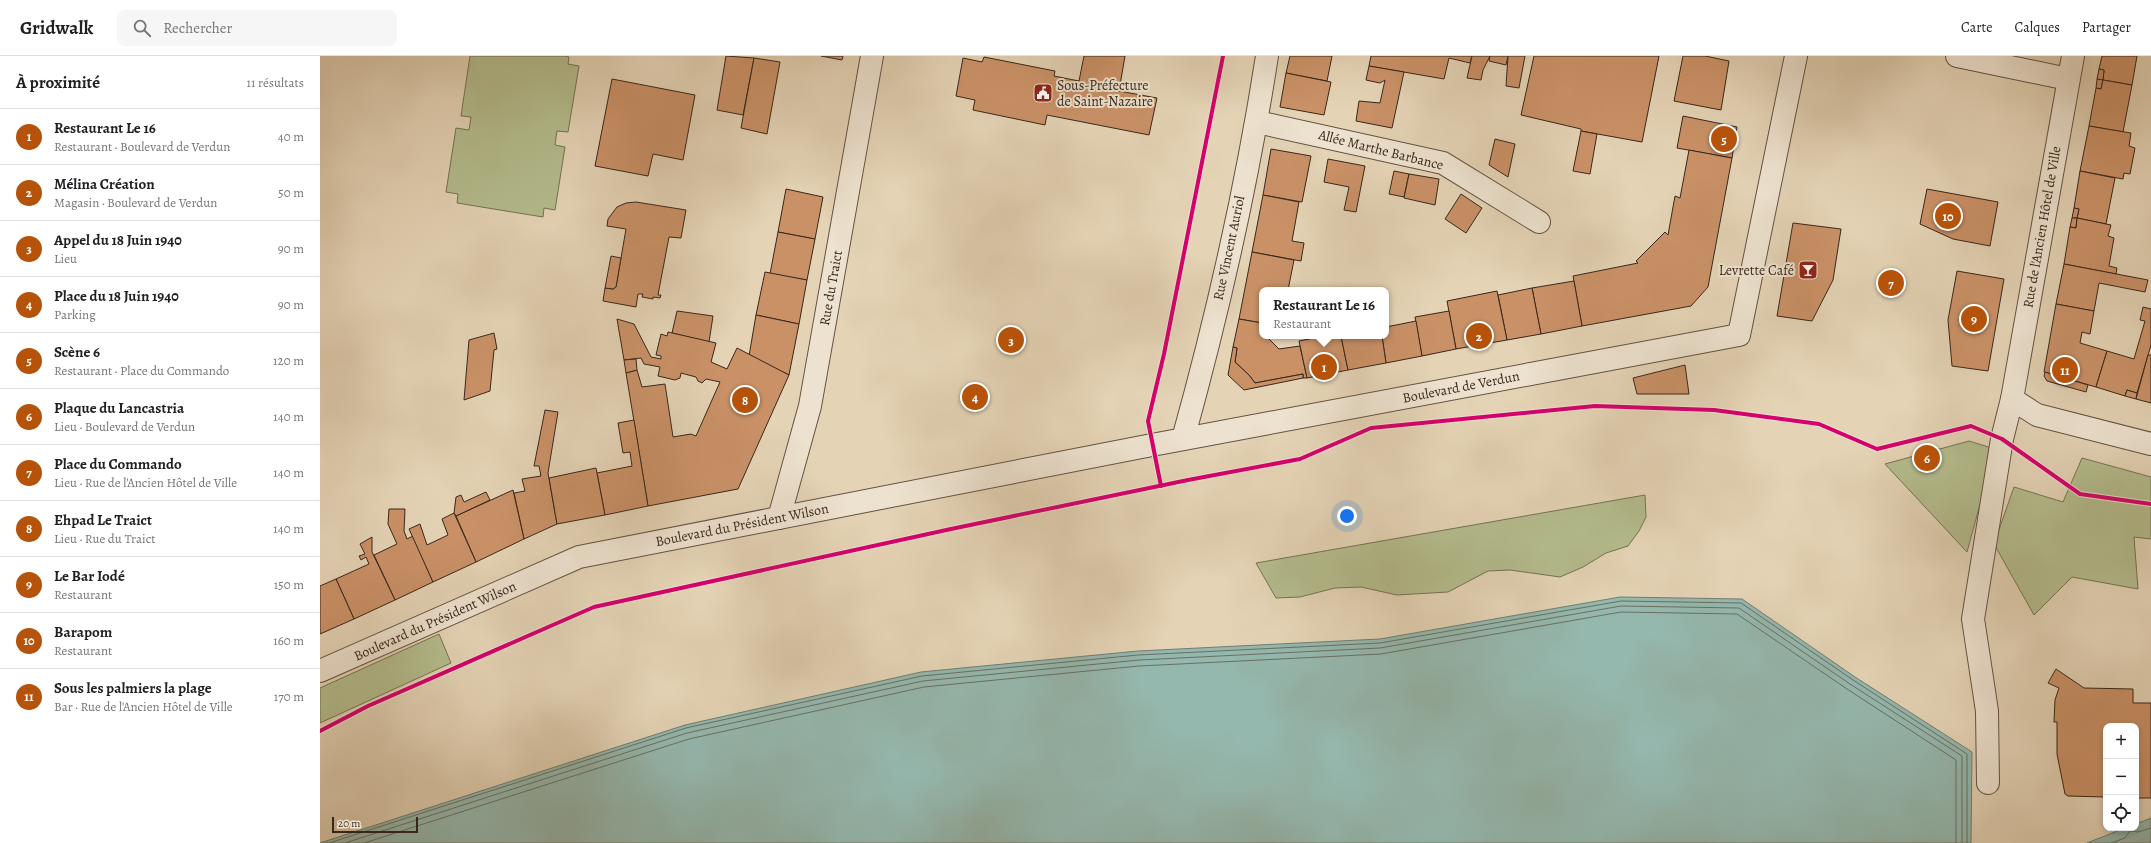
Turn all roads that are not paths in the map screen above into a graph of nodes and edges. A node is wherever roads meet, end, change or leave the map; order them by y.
1 (872, 56) edge
2 (1267, 56) edge
3 (1796, 56) edge
4 (1957, 56) edge
5 (2073, 56) edge
6 (2068, 79) junction
7 (1257, 122) junction
8 (1539, 222) dead end
9 (2012, 399) junction
10 (1183, 439) junction
11 (2151, 444) edge
12 (779, 518) junction
13 (320, 672) edge
14 (1988, 783) dead end

1 - 12 street, Rue du Traict
2 - 7 street, Rue Vincent Auriol
3 - 10 street, Boulevard de Verdun
4 - 6 street
5 - 6 street, Rue de l'Ancien Hôtel de Ville
6 - 9 street, Rue de l'Ancien Hôtel de Ville
7 - 8 street, Allée Marthe Barbance
7 - 10 street, Rue Vincent Auriol
9 - 11 street
9 - 14 street, Rue de l'Ancien Hôtel de Ville
10 - 12 street, Boulevard du Président Wilson
12 - 13 street, Boulevard du Président Wilson

